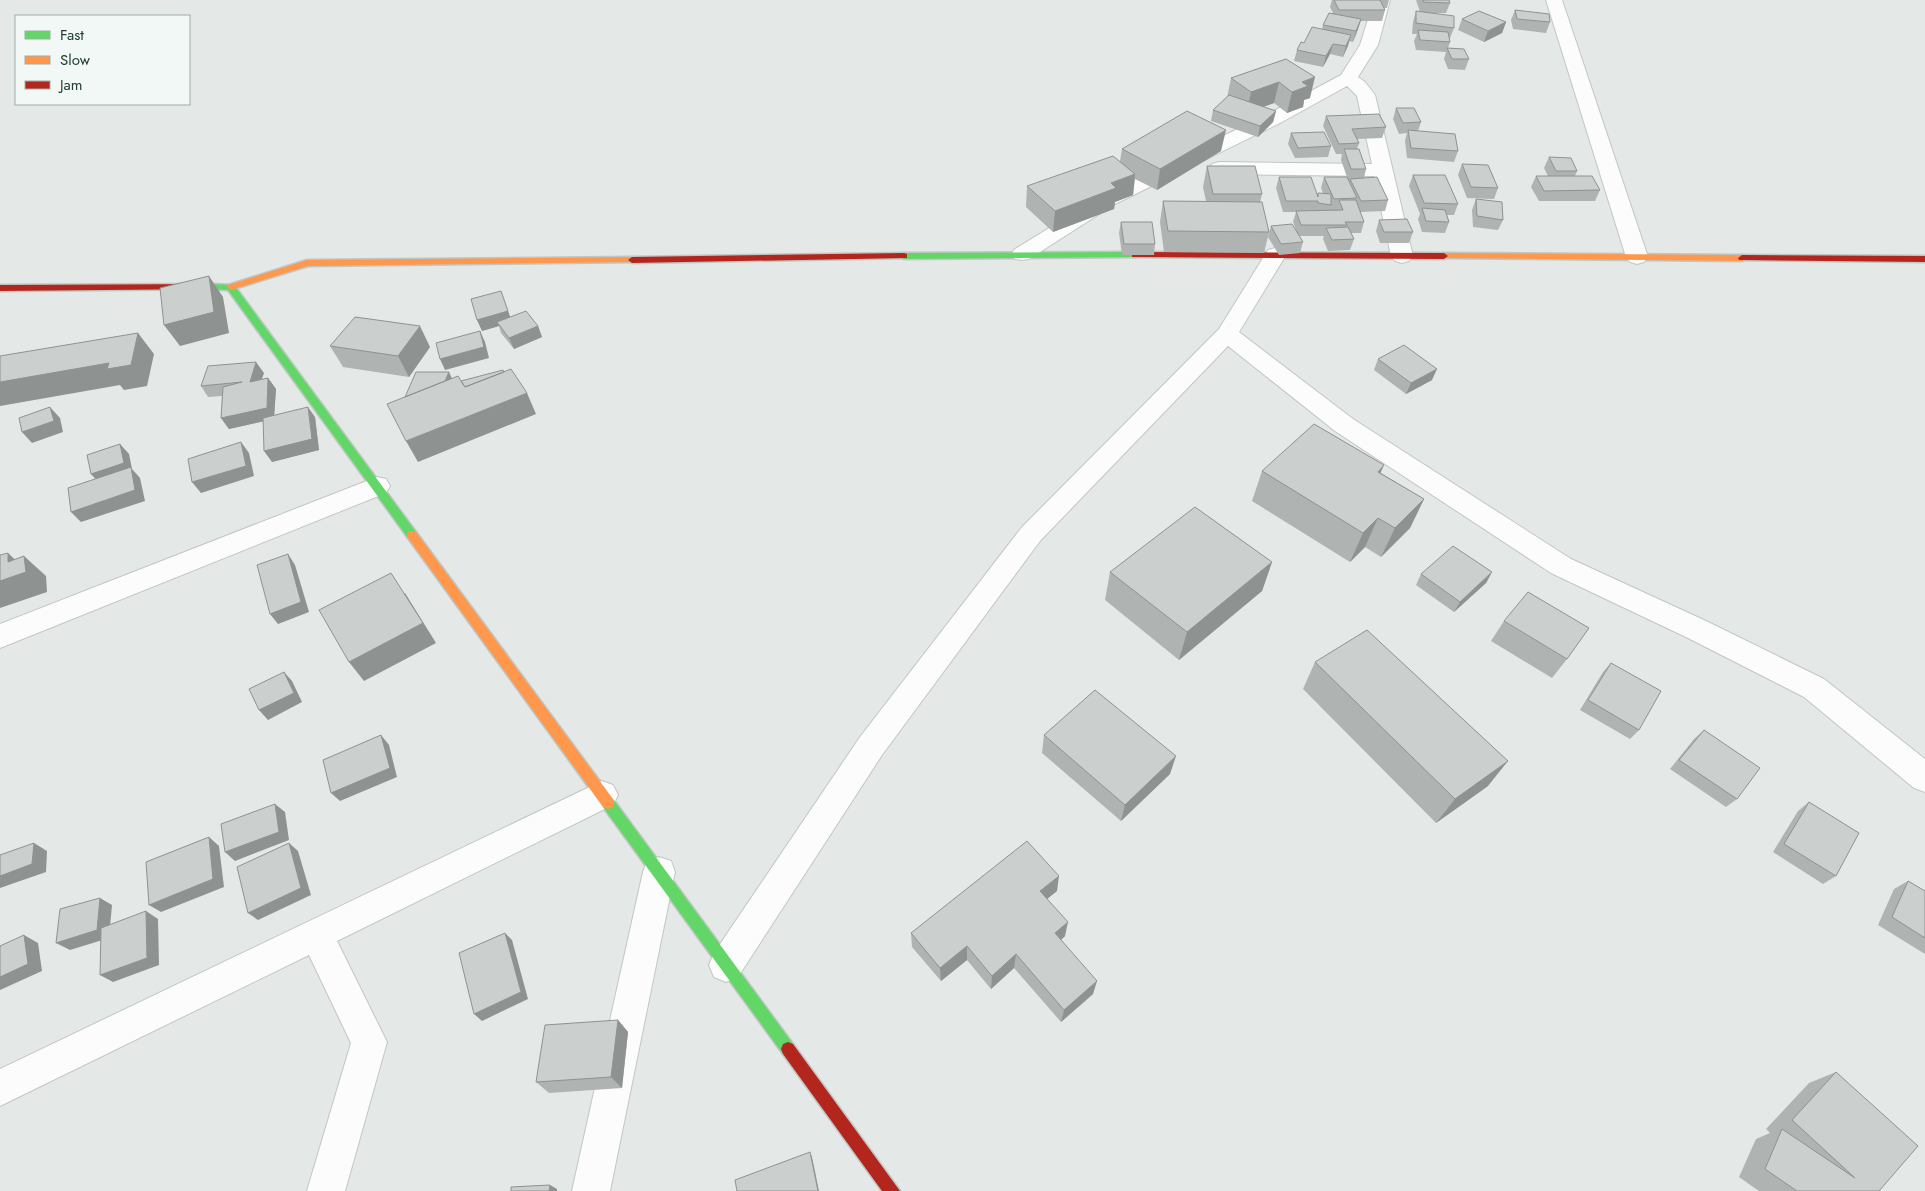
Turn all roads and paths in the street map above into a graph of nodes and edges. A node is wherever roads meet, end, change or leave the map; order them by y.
1 (1382, 0) edge
2 (1554, 0) edge
3 (1348, 79) junction
4 (1175, 167) junction
5 (1383, 170) junction
6 (1022, 254) junction
7 (1275, 255) junction
8 (1402, 256) junction
9 (1637, 257) junction
10 (1925, 259) edge
11 (231, 286) junction
12 (0, 288) edge
13 (1227, 334) junction
14 (377, 486) junction
15 (0, 636) edge
16 (1925, 778) edge
17 (602, 795) junction
18 (659, 872) junction
19 (316, 934) junction
20 (726, 964) junction
21 (0, 1088) edge
22 (326, 1191) edge
23 (591, 1191) edge
24 (892, 1191) edge

1 - 3 street
2 - 9 street
3 - 4 street
3 - 5 street
4 - 5 street
4 - 6 street
5 - 8 street
6 - 7 street
6 - 11 street
7 - 8 street
7 - 13 street
8 - 9 street
9 - 10 street
11 - 12 street
11 - 14 street
13 - 16 street
13 - 20 street
14 - 15 street
14 - 17 street
17 - 18 street
17 - 19 street
18 - 20 street
18 - 23 street
19 - 21 street
19 - 22 street
20 - 24 street

